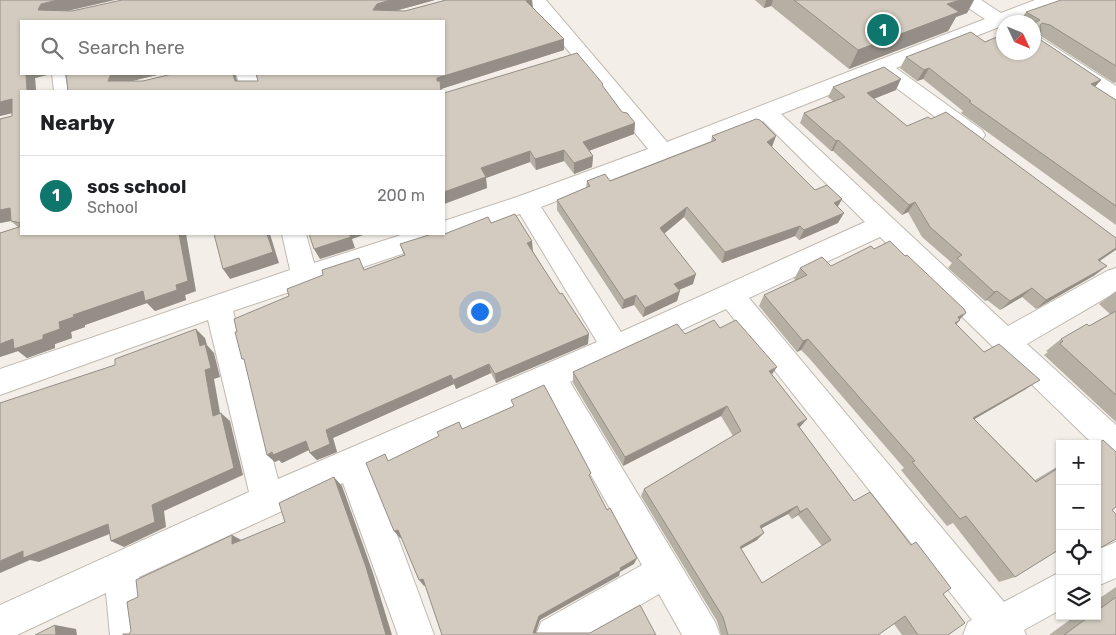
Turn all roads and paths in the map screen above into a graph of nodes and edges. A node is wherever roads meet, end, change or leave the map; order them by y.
1 (536, 0) edge
2 (968, 0) edge
3 (1051, 0) edge
4 (1015, 15) edge
5 (996, 18) edge
6 (996, 23) edge
7 (1041, 47) edge
8 (882, 67) junction
9 (62, 75) edge
10 (246, 75) edge
11 (64, 90) edge
12 (252, 90) edge
13 (1116, 96) edge
14 (766, 112) junction
15 (991, 148) edge
16 (663, 152) junction
17 (526, 203) junction
18 (884, 224) junction
19 (445, 230) edge
20 (294, 235) edge
21 (430, 235) edge
22 (305, 277) junction
23 (1116, 279) edge
24 (730, 295) junction
25 (218, 305) junction
26 (1005, 342) junction
27 (615, 347) junction
28 (551, 378) junction
29 (0, 382) edge
30 (1116, 445) edge
31 (351, 464) junction
32 (267, 500) junction
33 (1116, 559) edge
34 (1101, 567) edge
35 (121, 569) junction
36 (665, 571) junction
37 (1056, 593) edge
38 (0, 624) edge
39 (996, 631) edge
40 (128, 635) edge
41 (416, 635) edge
42 (554, 635) edge
43 (702, 635) edge

1 - 16 street
2 - 5 street
3 - 4 street
6 - 8 street
7 - 13 street
8 - 14 street
8 - 15 street
9 - 11 street
10 - 12 street
14 - 16 street
14 - 18 street
16 - 17 street
17 - 19 street
17 - 27 street
18 - 24 street
18 - 26 street
20 - 22 street
21 - 22 street
22 - 25 street
23 - 26 street
24 - 27 street
24 - 39 street
25 - 29 street
25 - 32 street
26 - 30 street
27 - 28 street
28 - 31 street
28 - 36 street
31 - 32 street
31 - 41 street
32 - 35 street
33 - 34 street
35 - 38 street
35 - 40 street
36 - 42 street
36 - 43 street
37 - 39 street

